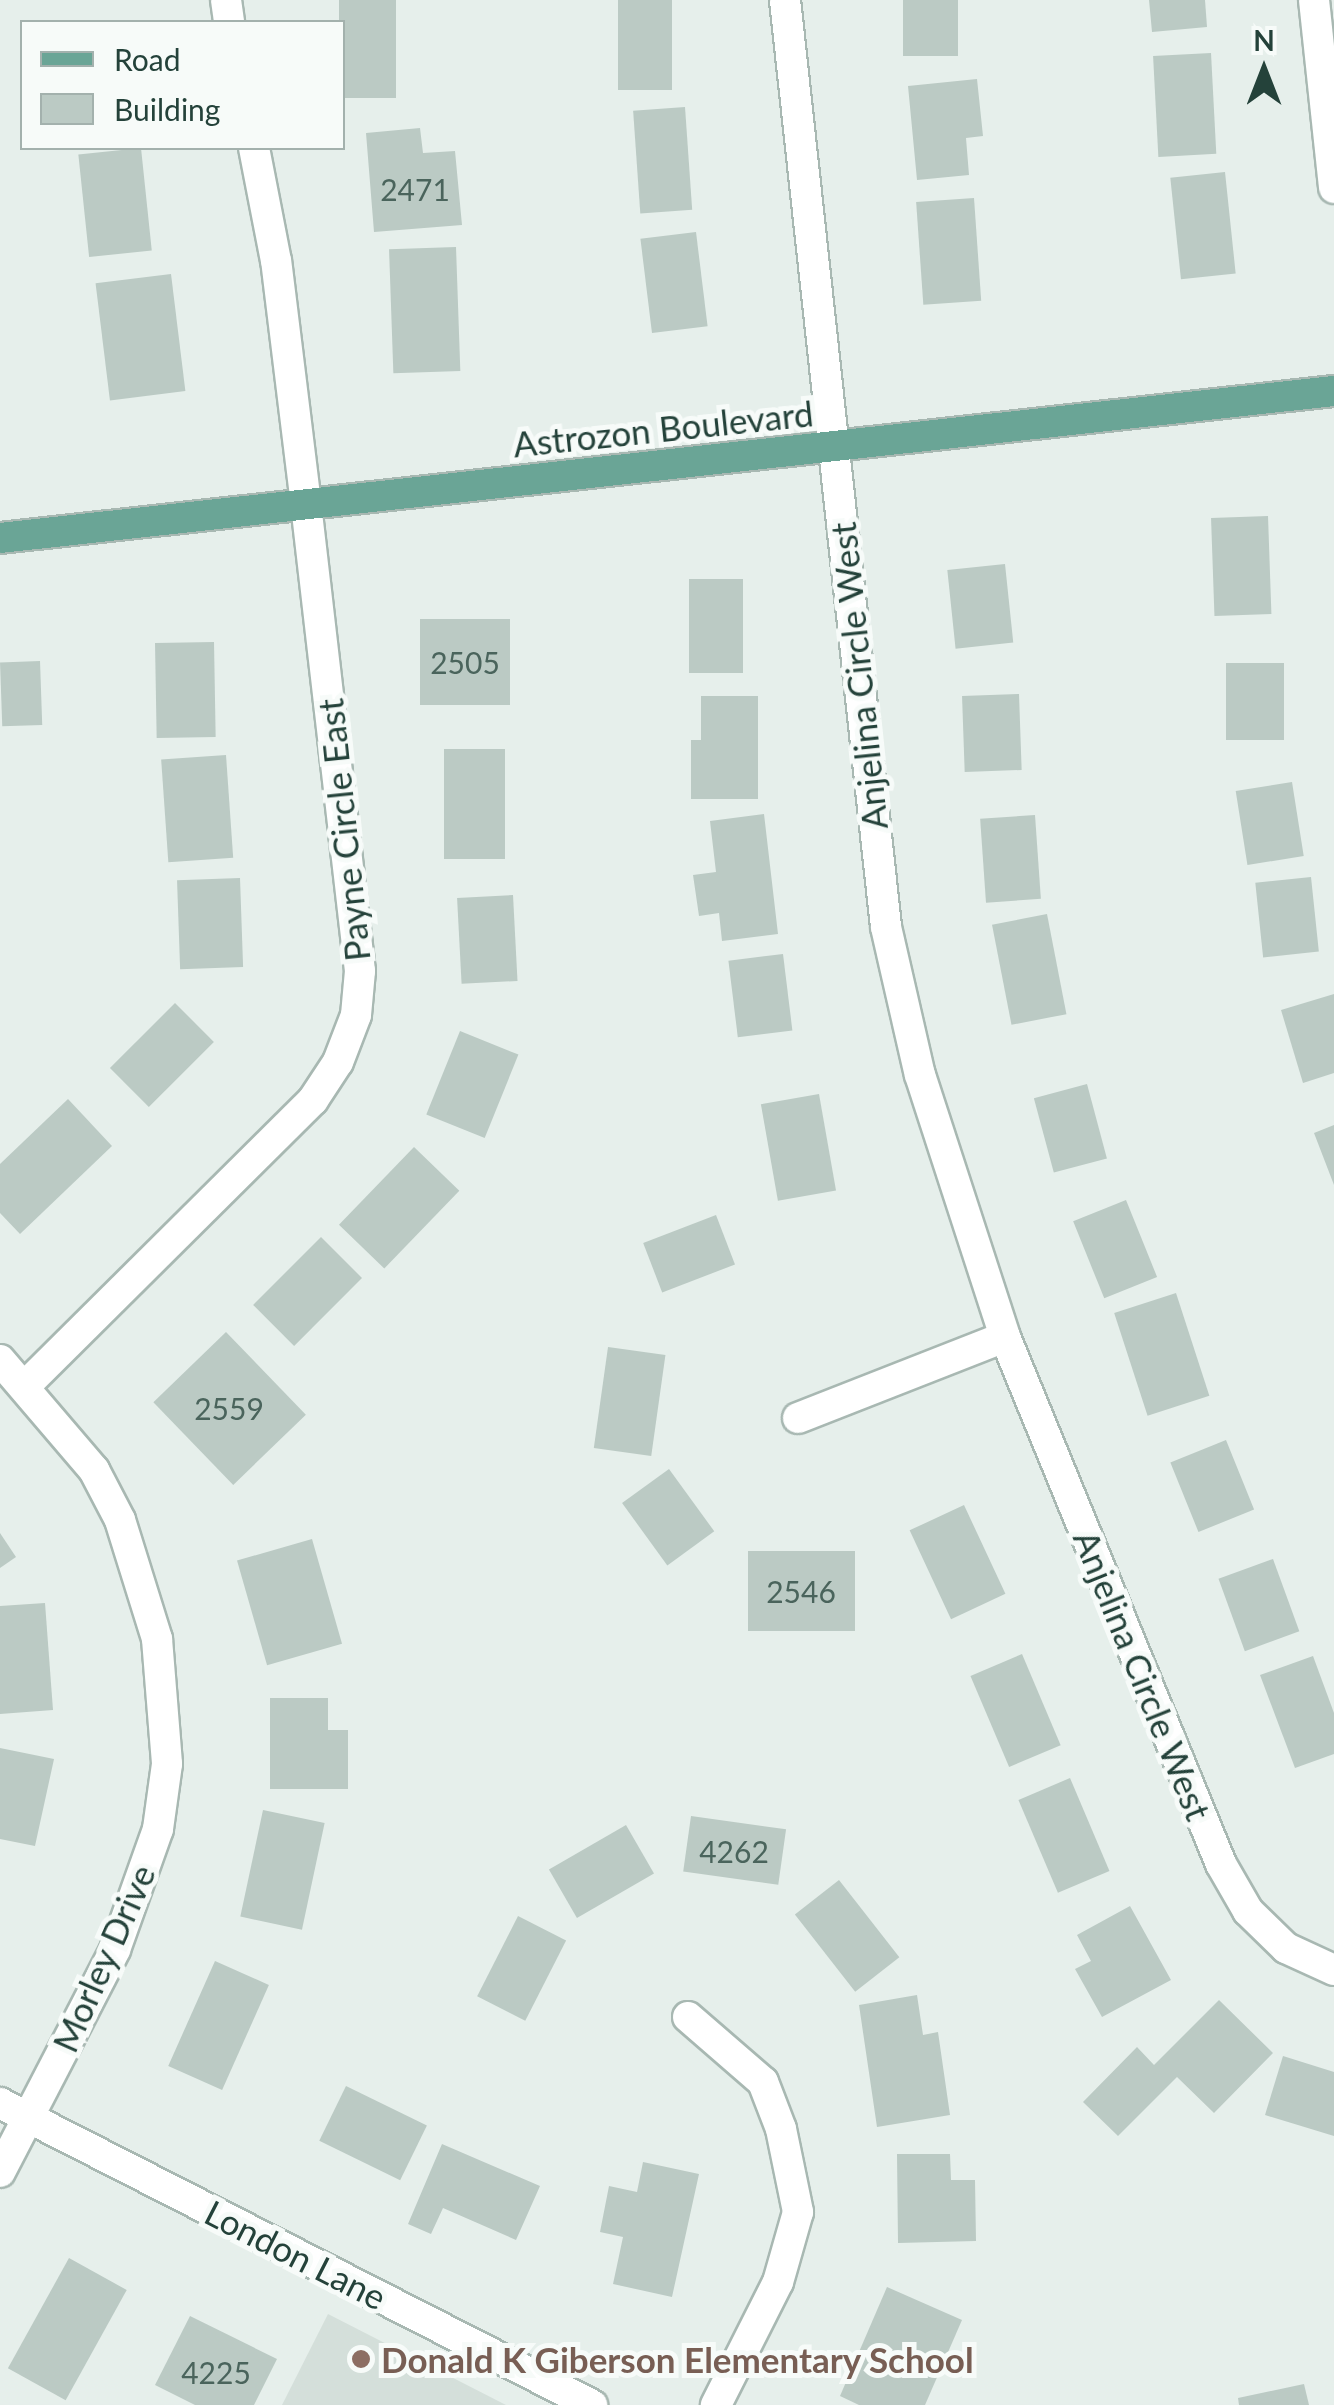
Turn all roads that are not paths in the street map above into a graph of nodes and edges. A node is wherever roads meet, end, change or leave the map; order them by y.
1 (785, 0) edge
2 (1314, 0) edge
3 (254, 150) edge
4 (1334, 188) edge
5 (1334, 392) edge
6 (834, 447) junction
7 (306, 504) junction
8 (0, 538) edge
9 (1004, 1337) junction
10 (0, 1360) edge
11 (24, 1386) junction
12 (798, 1418) dead end
13 (1334, 1970) edge
14 (688, 2017) dead end
15 (0, 2104) edge
16 (28, 2117) junction
17 (0, 2172) edge
18 (592, 2405) edge
19 (716, 2405) edge

1 - 6 street, Anjelina Circle West
2 - 4 street
3 - 7 street, Payne Circle East
5 - 6 main road, Astrozon Boulevard
6 - 7 main road, Astrozon Boulevard
6 - 9 street, Anjelina Circle West
7 - 8 main road, Astrozon Boulevard
7 - 11 street, Payne Circle East
9 - 12 street
9 - 13 street, Anjelina Circle West
10 - 11 street, Morley Drive
11 - 16 street, Morley Drive
14 - 19 street
15 - 16 street, London Lane
16 - 17 street, Morley Drive
16 - 18 street, London Lane

